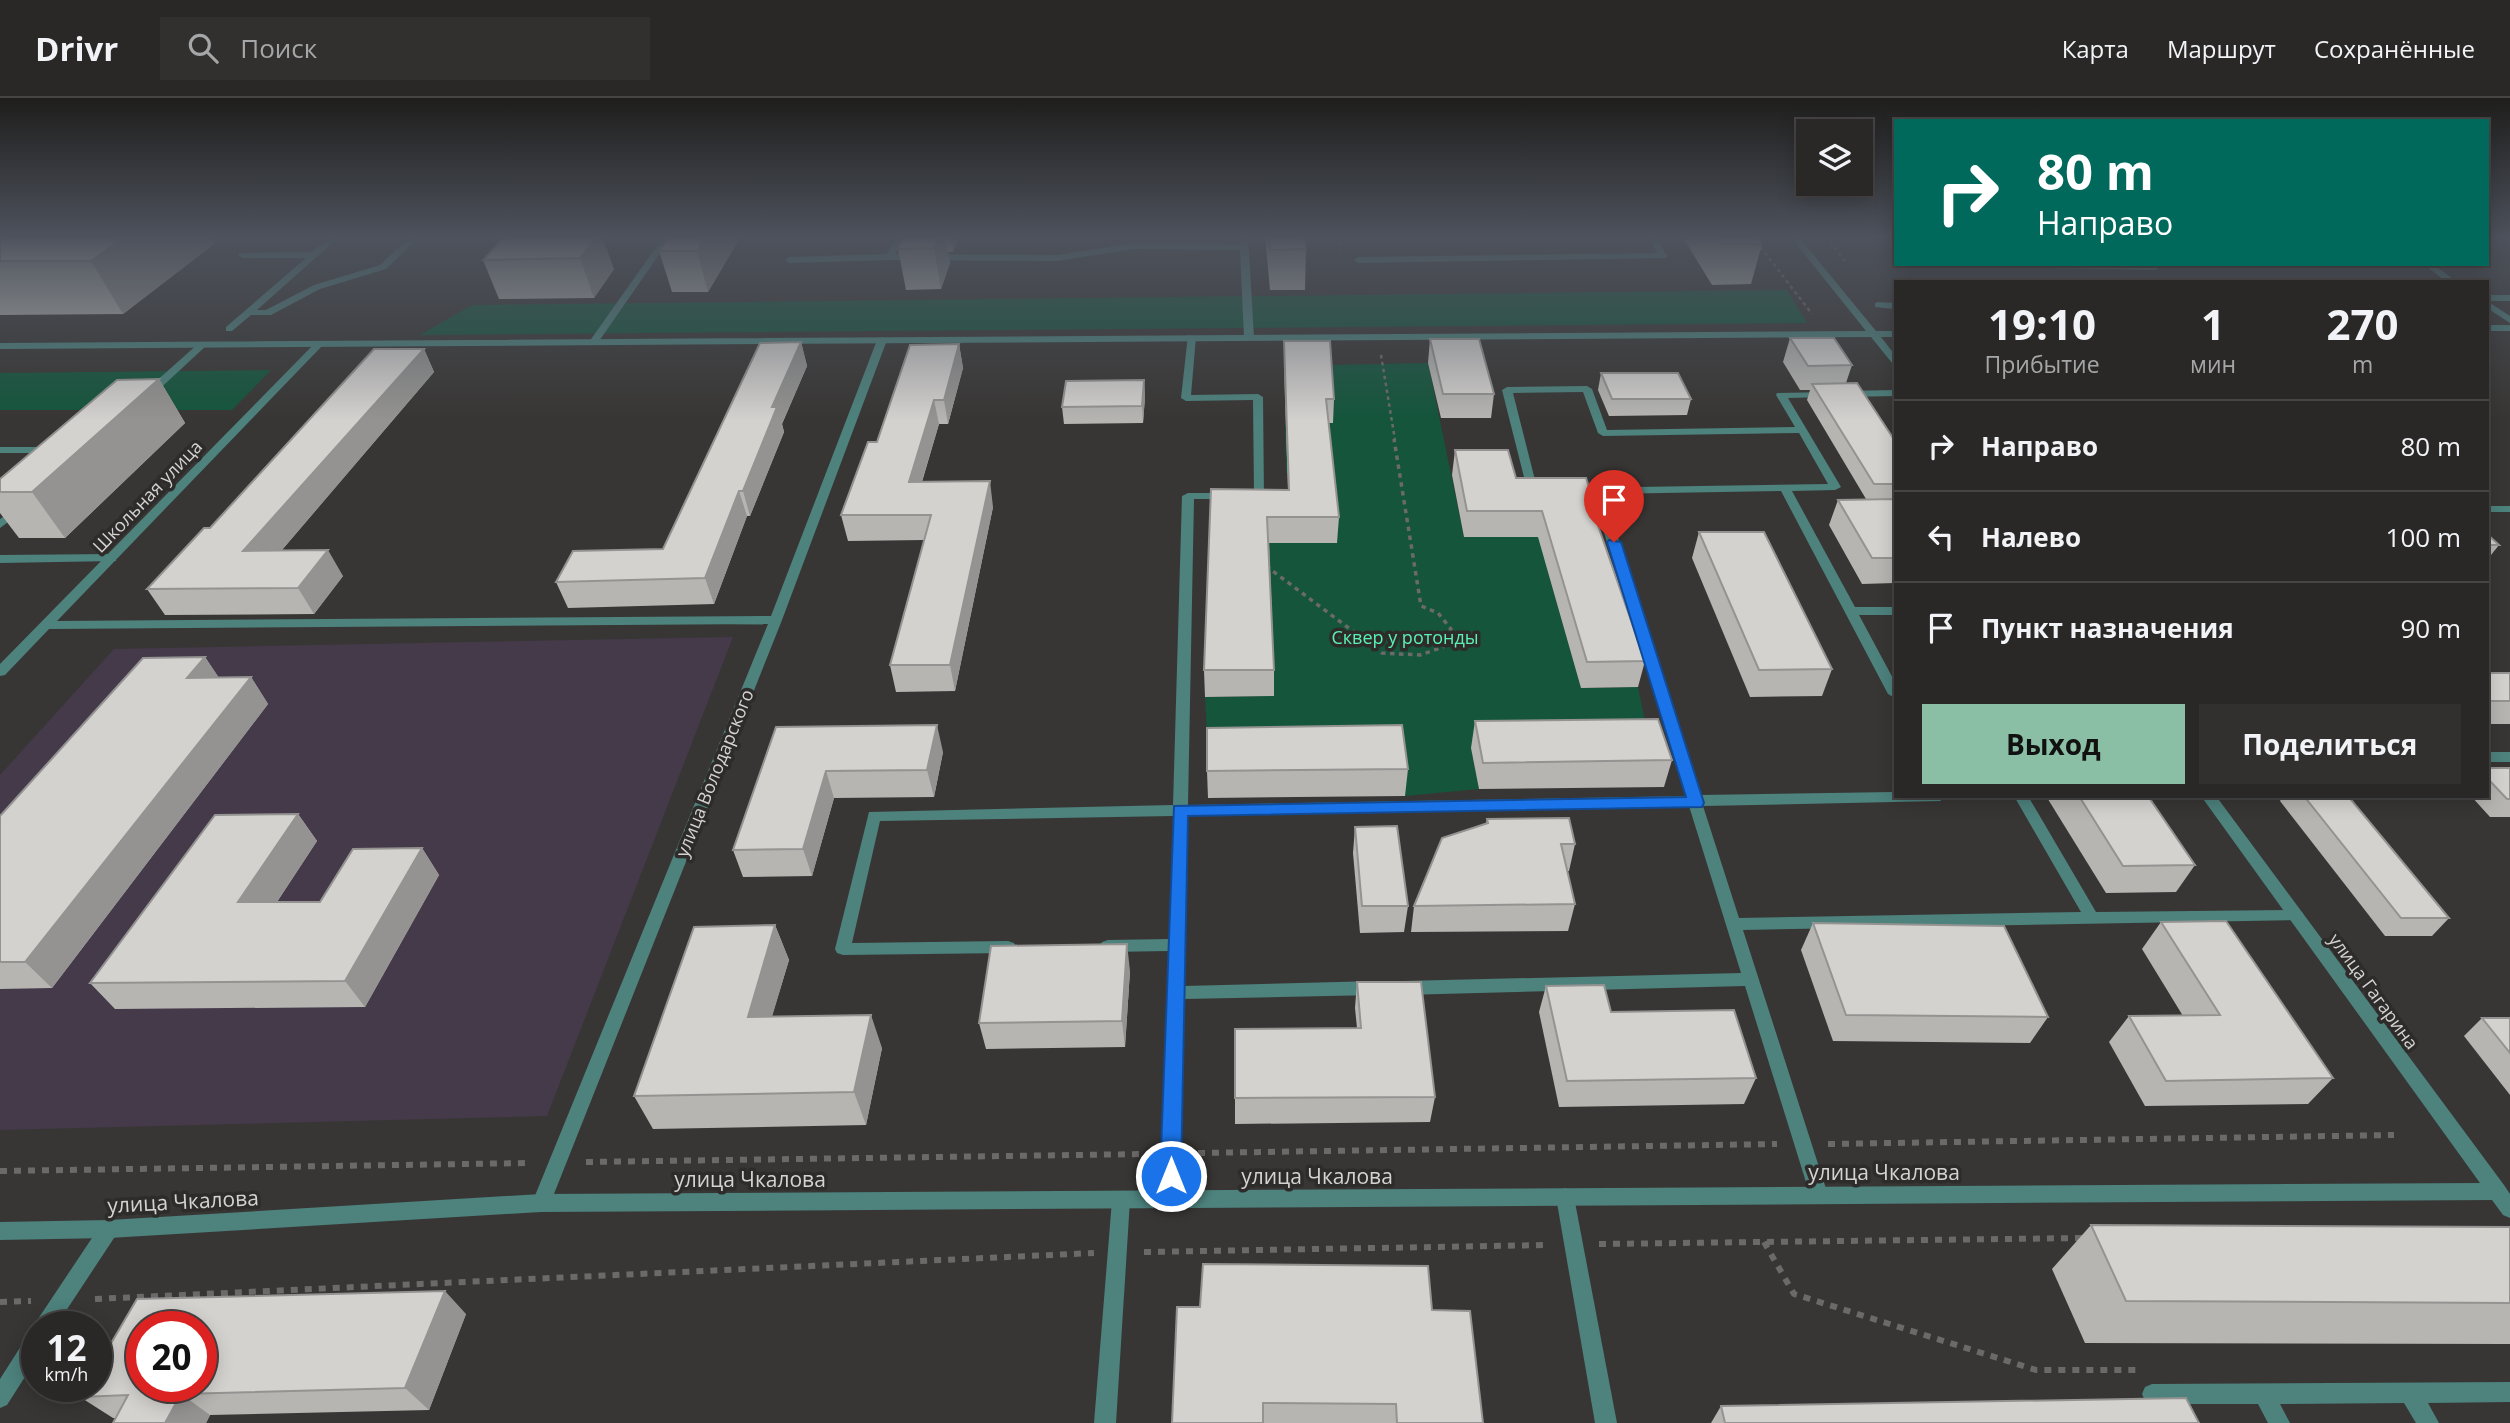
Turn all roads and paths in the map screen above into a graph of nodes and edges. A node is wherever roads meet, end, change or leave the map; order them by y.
1 (265, 298) edge
2 (296, 298) edge
3 (625, 298) edge
4 (1248, 298) edge
5 (1799, 298) edge
6 (1844, 298) edge
7 (2489, 298) edge
8 (2510, 298) edge
9 (1805, 305) dead end
10 (1878, 305) dead end
11 (2489, 305) edge
12 (1894, 306) edge
13 (248, 313) junction
14 (2510, 320) edge
15 (2489, 328) edge
16 (2510, 328) edge
17 (229, 329) dead end
18 (1873, 333) junction
19 (1894, 334) edge
20 (1191, 337) junction
21 (1249, 337) junction
22 (882, 340) junction
23 (594, 342) junction
24 (319, 344) junction
25 (202, 345) junction
26 (0, 346) edge
27 (1381, 351) dead end
28 (1894, 360) edge
29 (1894, 393) edge
30 (135, 405) edge
31 (1802, 430) junction
32 (0, 450) edge
33 (61, 450) edge
34 (1785, 488) junction
35 (1598, 491) junction
36 (28, 500) edge
37 (2489, 509) edge
38 (2510, 509) edge
39 (0, 525) edge
40 (112, 558) junction
41 (0, 559) edge
42 (1254, 564) edge
43 (1851, 611) junction
44 (1894, 611) edge
45 (776, 620) junction
46 (47, 625) junction
47 (0, 672) edge
48 (1894, 692) edge
49 (2489, 757) edge
50 (2510, 757) edge
51 (1894, 797) edge
52 (2022, 798) edge
53 (2209, 798) edge
54 (1696, 803) junction
55 (1180, 810) junction
56 (2296, 916) junction
57 (2092, 918) junction
58 (1734, 924) junction
59 (1176, 945) junction
60 (1093, 946) edge
61 (1023, 947) edge
62 (1751, 979) junction
63 (1174, 993) junction
64 (2504, 1191) edge
65 (1819, 1195) junction
66 (1565, 1197) junction
67 (1171, 1199) junction
68 (1121, 1200) junction
69 (541, 1203) junction
70 (2510, 1209) edge
71 (109, 1229) junction
72 (0, 1231) edge
73 (2093, 1238) dead end
74 (1763, 1242) junction
75 (1573, 1245) junction
76 (1118, 1252) junction
77 (61, 1300) junction
78 (0, 1302) edge
79 (54, 1311) edge
80 (21, 1365) edge
81 (2148, 1370) dead end
82 (2409, 1392) junction
83 (2510, 1392) edge
84 (2152, 1394) dead end
85 (2264, 1394) junction
86 (0, 1398) edge
87 (1105, 1423) edge
88 (1606, 1423) edge
89 (2279, 1423) edge
90 (2428, 1423) edge

1 - 13 street
2 - 13 street
3 - 23 street
4 - 21 street
5 - 9 path
6 - 18 street
7 - 8 street
10 - 12 street
11 - 14 street
13 - 17 street
15 - 16 street
18 - 19 street
18 - 21 street
18 - 28 street
20 - 21 street
20 - 22 street
20 - 55 street
22 - 23 street
22 - 45 street, улица Володарского
23 - 24 street
24 - 25 street
24 - 40 street, Школьная улица
25 - 26 street
25 - 30 street
27 - 42 path
29 - 31 street
31 - 34 street
31 - 35 street
32 - 33 street
34 - 35 street
34 - 43 street
35 - 54 street
36 - 39 street
37 - 38 street
40 - 41 street
40 - 46 street, Школьная улица
43 - 44 street
43 - 48 street
45 - 46 street
45 - 69 street, улица Володарского
46 - 47 street, Школьная улица
49 - 50 street
51 - 54 street
52 - 57 street
53 - 56 street, улица Гагарина
54 - 55 street
54 - 58 street
55 - 59 street
55 - 61 street
56 - 57 street
56 - 64 street, улица Гагарина
57 - 58 street
58 - 62 street
59 - 60 street
59 - 63 street
62 - 63 street
62 - 65 street
63 - 67 street
64 - 65 street, улица Чкалова
64 - 70 street, улица Гагарина
65 - 66 street, улица Чкалова
66 - 67 street, улица Чкалова
66 - 75 street
67 - 68 street, улица Чкалова
68 - 69 street, улица Чкалова
68 - 76 street
69 - 71 street, улица Чкалова
71 - 72 street, улица Чкалова
71 - 77 street
73 - 74 path
74 - 75 path
74 - 81 path
75 - 76 path
75 - 88 street
76 - 77 path
76 - 87 street
77 - 78 path
77 - 79 street
80 - 86 street
82 - 83 street
82 - 85 street
82 - 90 street
84 - 85 street
85 - 89 street

